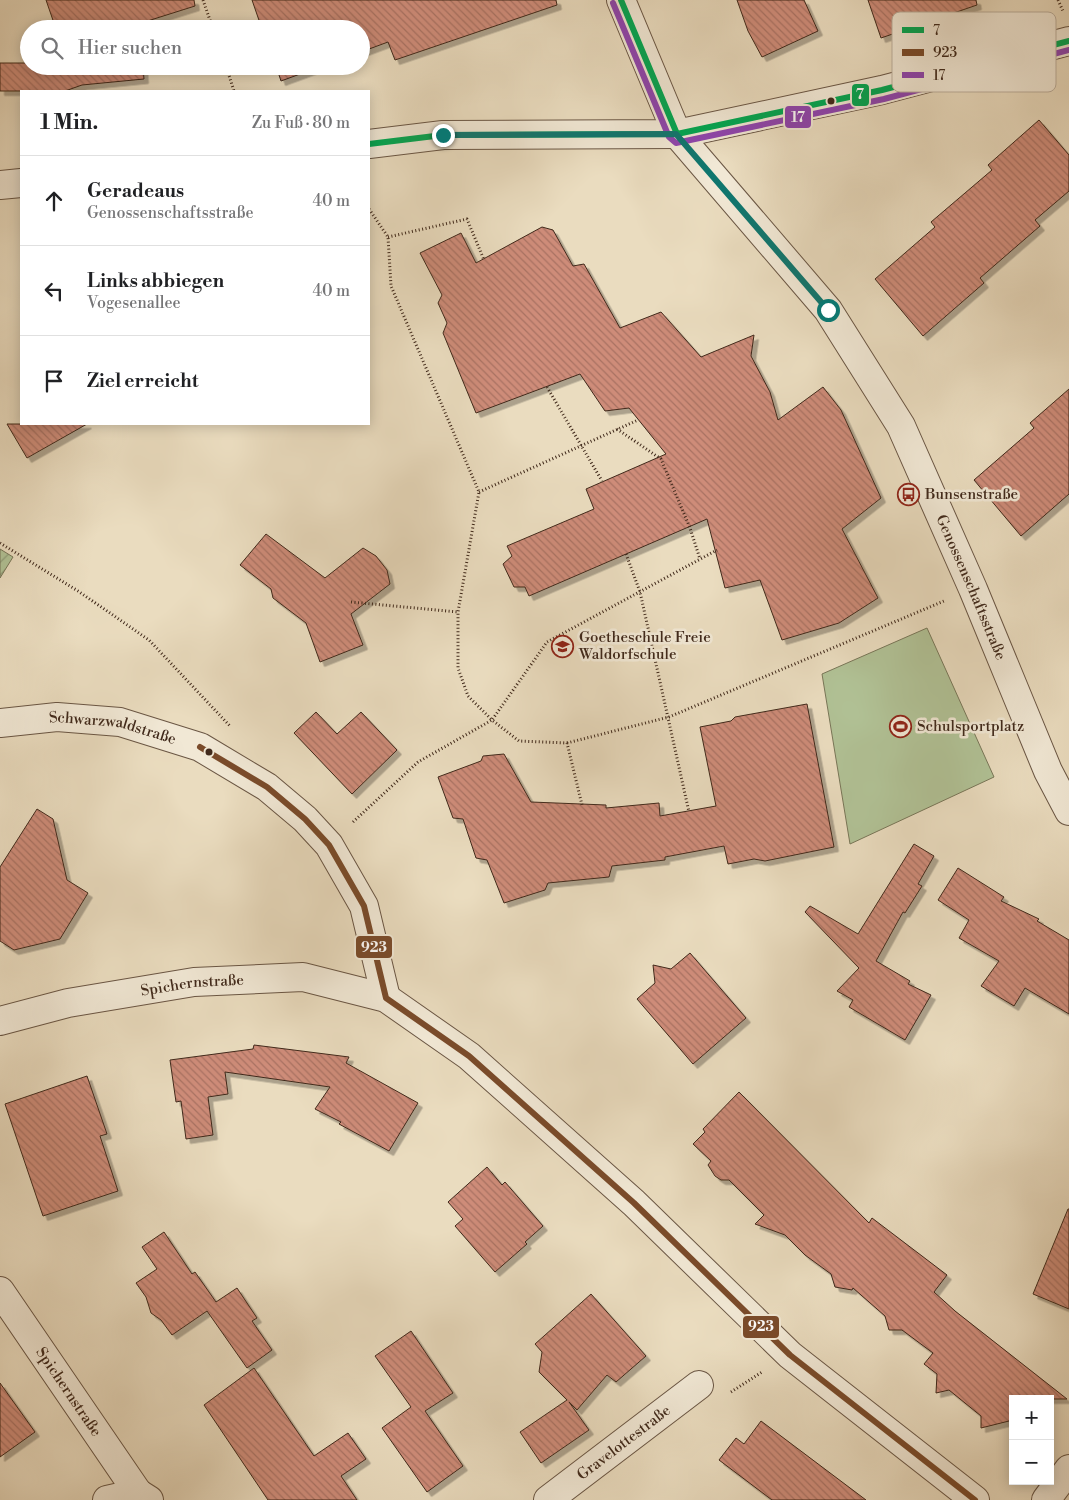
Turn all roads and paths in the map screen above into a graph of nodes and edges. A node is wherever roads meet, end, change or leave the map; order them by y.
1 (203, 0) edge
2 (621, 0) edge
3 (210, 20) edge
4 (1069, 41) edge
5 (1056, 44) edge
6 (229, 75) edge
7 (892, 87) edge
8 (234, 90) edge
9 (676, 134) junction
10 (370, 144) edge
11 (20, 183) edge
12 (0, 185) edge
13 (370, 210) edge
14 (388, 237) junction
15 (484, 260) dead end
16 (547, 387) dead end
17 (638, 420) dead end
18 (617, 429) junction
19 (582, 444) junction
20 (602, 482) dead end
21 (478, 492) junction
22 (0, 542) edge
23 (717, 550) dead end
24 (626, 554) dead end
25 (700, 559) junction
26 (973, 589) junction
27 (640, 592) junction
28 (351, 602) dead end
29 (458, 612) junction
30 (668, 717) junction
31 (492, 720) junction
32 (0, 723) edge
33 (232, 730) dead end
34 (567, 744) junction
35 (582, 805) dead end
36 (1069, 811) edge
37 (689, 812) dead end
38 (359, 817) dead end
39 (386, 998) junction
40 (0, 1021) edge
41 (0, 1290) edge
42 (790, 1355) junction
43 (699, 1385) joint
44 (1069, 1469) edge
45 (144, 1496) edge
46 (107, 1500) edge
47 (548, 1500) edge
48 (976, 1500) edge
49 (1046, 1500) edge

1 - 3 path
2 - 9 street, Genossenschaftsstraße
4 - 5 street
6 - 8 path
7 - 9 street
9 - 10 street
9 - 26 street, Genossenschaftsstraße
11 - 12 street
13 - 14 path
14 - 15 path
14 - 21 path
16 - 19 path
17 - 18 path
18 - 19 path
18 - 25 path
19 - 20 path
19 - 21 path
21 - 29 path
22 - 33 path
23 - 25 path
24 - 27 path
25 - 27 path
26 - 30 path
26 - 36 street, Genossenschaftsstraße
27 - 30 path
27 - 31 path
28 - 29 path
29 - 31 path
30 - 34 path
30 - 37 path
31 - 34 path
31 - 38 path
32 - 39 street, Schwarzwaldstraße
34 - 35 path
39 - 40 street, Spichernstraße
39 - 42 street
41 - 45 street, Spichernstraße
42 - 43 path
42 - 48 street
43 - 47 street, Gravelottestraße
44 - 49 street
45 - 46 street

